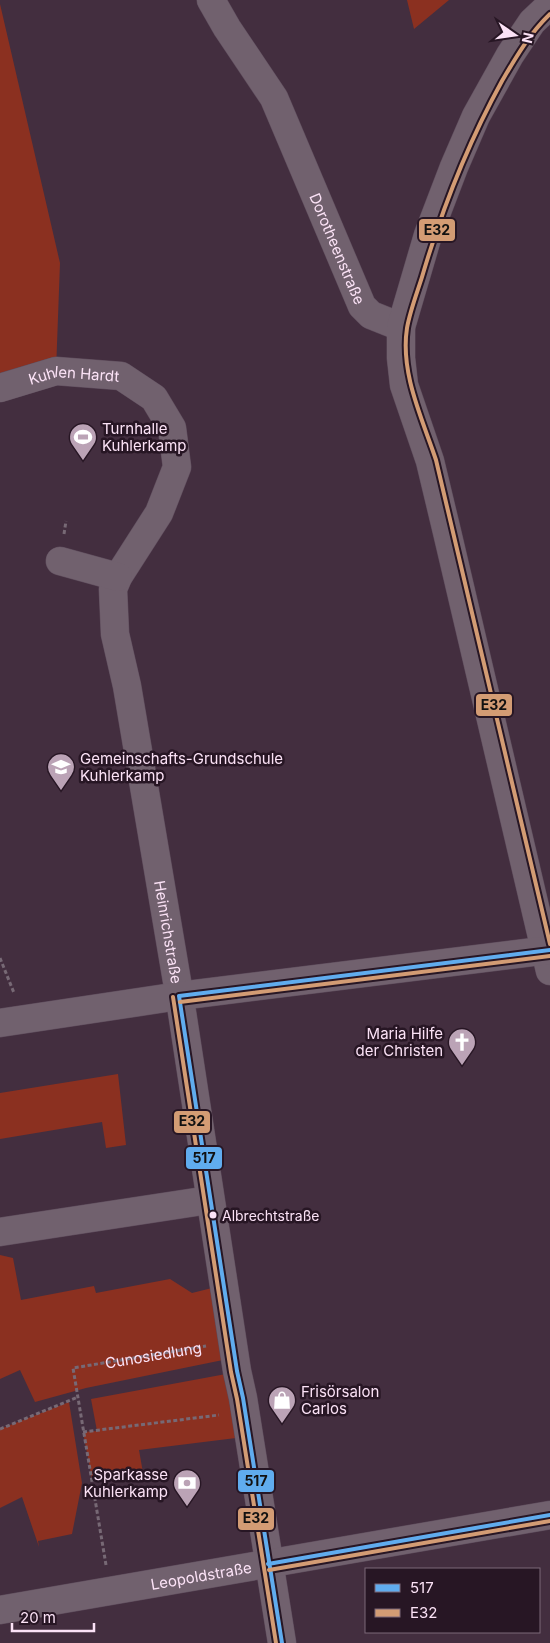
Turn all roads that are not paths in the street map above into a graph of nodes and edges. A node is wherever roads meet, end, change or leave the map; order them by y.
1 (211, 0) edge
2 (550, 5) edge
3 (401, 327) junction
4 (0, 388) edge
5 (60, 561) dead end
6 (118, 577) junction
7 (548, 957) edge
8 (179, 996) junction
9 (12, 1022) edge
10 (209, 1200) junction
11 (0, 1232) edge
12 (550, 1516) edge
13 (268, 1564) junction
14 (0, 1610) edge
15 (282, 1643) edge

1 - 3 street, Dorotheenstraße
2 - 3 street
3 - 7 street
4 - 6 street, Kuhlen Hardt
5 - 6 street
6 - 8 street, Heinrichstraße
7 - 8 street
8 - 9 street
8 - 10 street, Heinrichstraße
10 - 11 street
10 - 13 street, Heinrichstraße
12 - 13 street, Leopoldstraße
13 - 14 street, Leopoldstraße
13 - 15 street, Heinrichstraße

